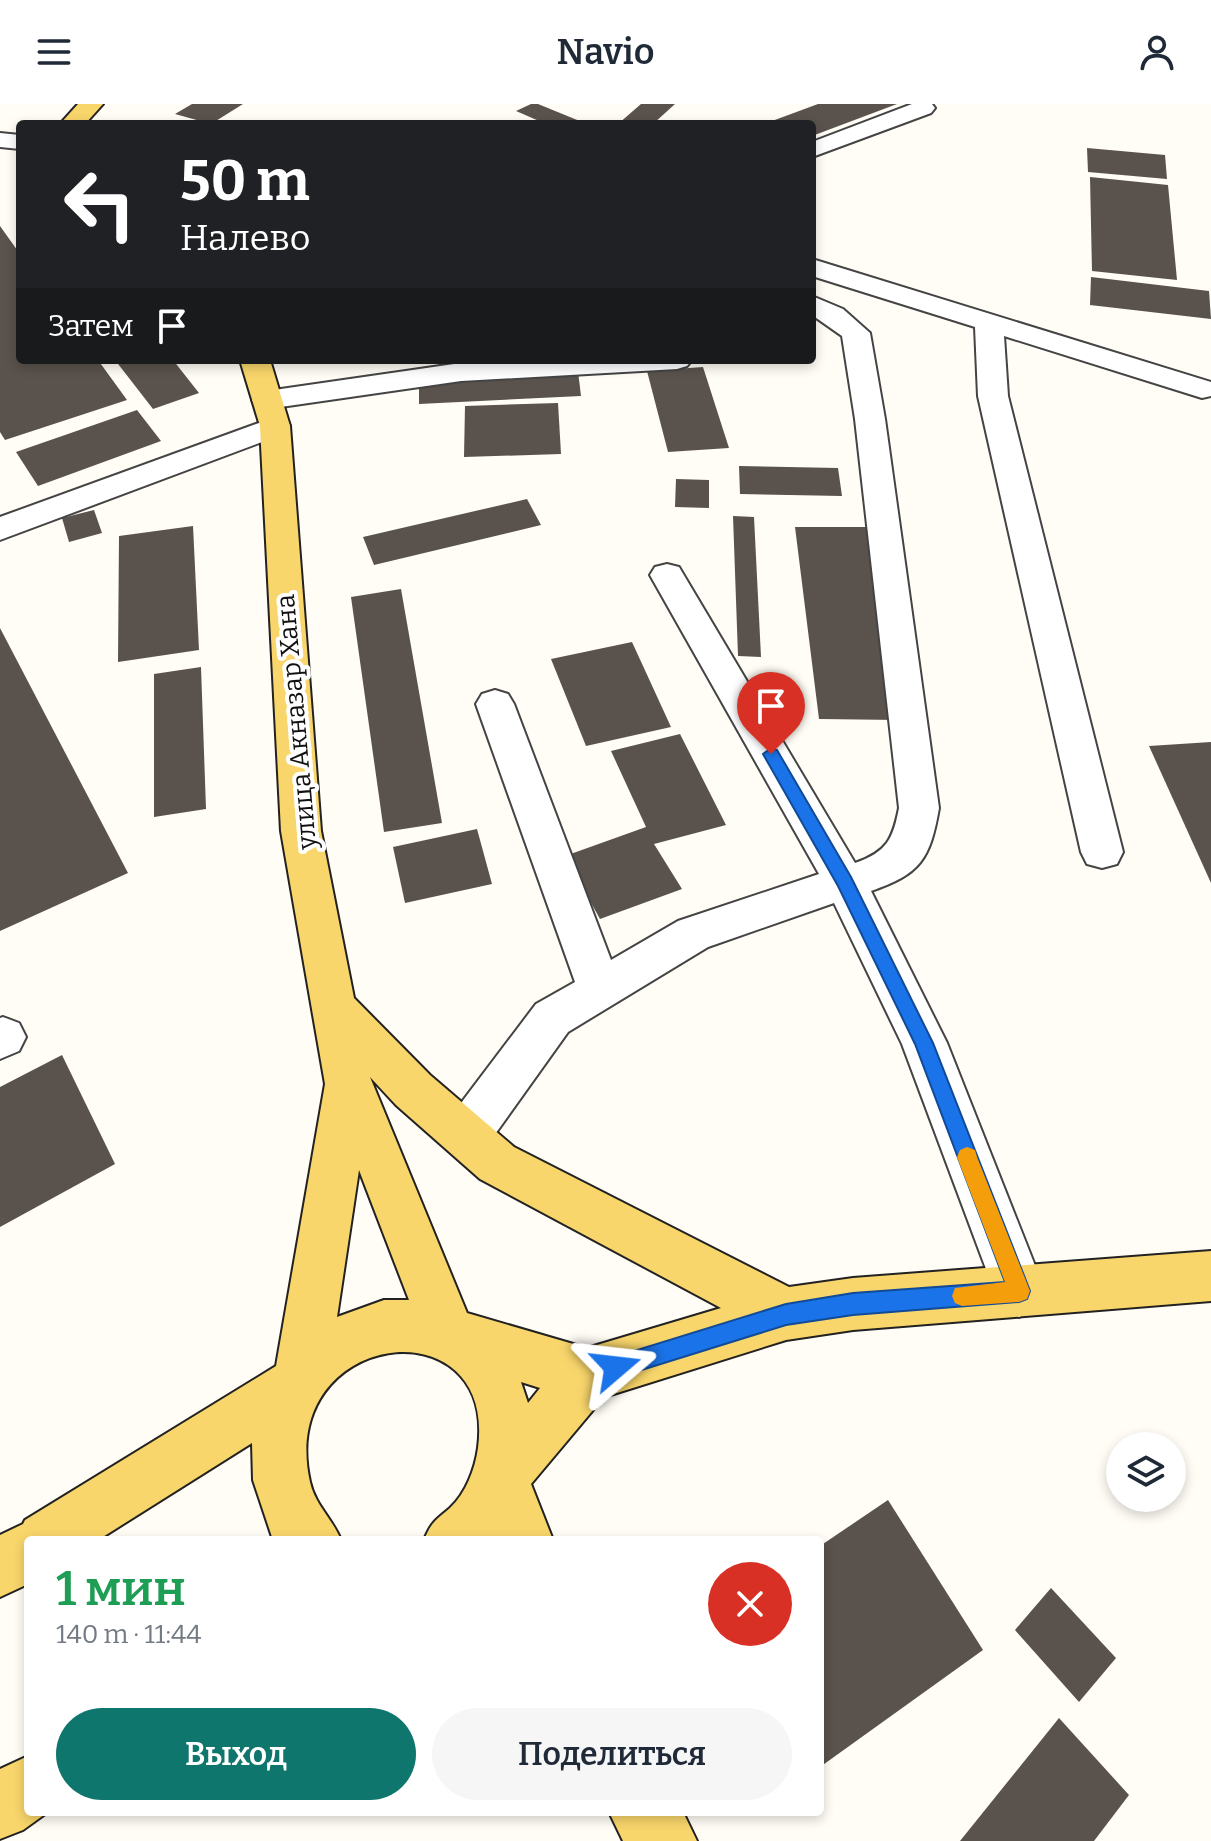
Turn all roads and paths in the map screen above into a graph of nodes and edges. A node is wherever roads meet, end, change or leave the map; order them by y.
1 (91, 104) edge
2 (923, 108) dead end
3 (76, 120) edge
4 (816, 148) edge
5 (816, 268) edge
6 (816, 306) edge
7 (989, 324) junction
8 (605, 364) edge
9 (264, 382) edge
10 (1202, 389) dead end
11 (0, 529) edge
12 (667, 575) dead end
13 (495, 704) dead end
14 (1102, 852) dead end
15 (845, 882) junction
16 (600, 990) junction
17 (334, 1007) junction
18 (348, 1083) junction
19 (466, 1135) junction
20 (1211, 1276) edge
21 (1019, 1291) junction
22 (786, 1314) junction
23 (449, 1334) junction
24 (587, 1375) junction
25 (300, 1382) junction
26 (500, 1477) junction
27 (51, 1536) edge
28 (308, 1536) edge
29 (458, 1536) edge
30 (522, 1536) edge
31 (24, 1553) edge
32 (0, 1568) edge
33 (24, 1791) edge
34 (0, 1807) edge
35 (644, 1816) edge
36 (665, 1841) edge

1 - 3 main road
2 - 4 lane
5 - 7 lane
6 - 15 lane
7 - 10 lane
7 - 14 lane
8 - 9 lane
9 - 11 lane
9 - 17 main road, улица Акназар Хана
12 - 15 lane
13 - 16 lane
15 - 16 lane
15 - 21 lane
16 - 19 lane
17 - 18 main road, улица Акназар Хана
17 - 19 main road
18 - 23 main road, улица Акназар Хана
18 - 25 main road, улица Акназар Хана
19 - 22 main road
20 - 21 main road
21 - 22 main road
22 - 24 main road
23 - 24 main road
23 - 25 main road
23 - 26 main road
24 - 26 main road
25 - 27 main road
25 - 28 main road
26 - 29 main road
26 - 30 main road
31 - 32 main road
33 - 34 main road
35 - 36 main road

